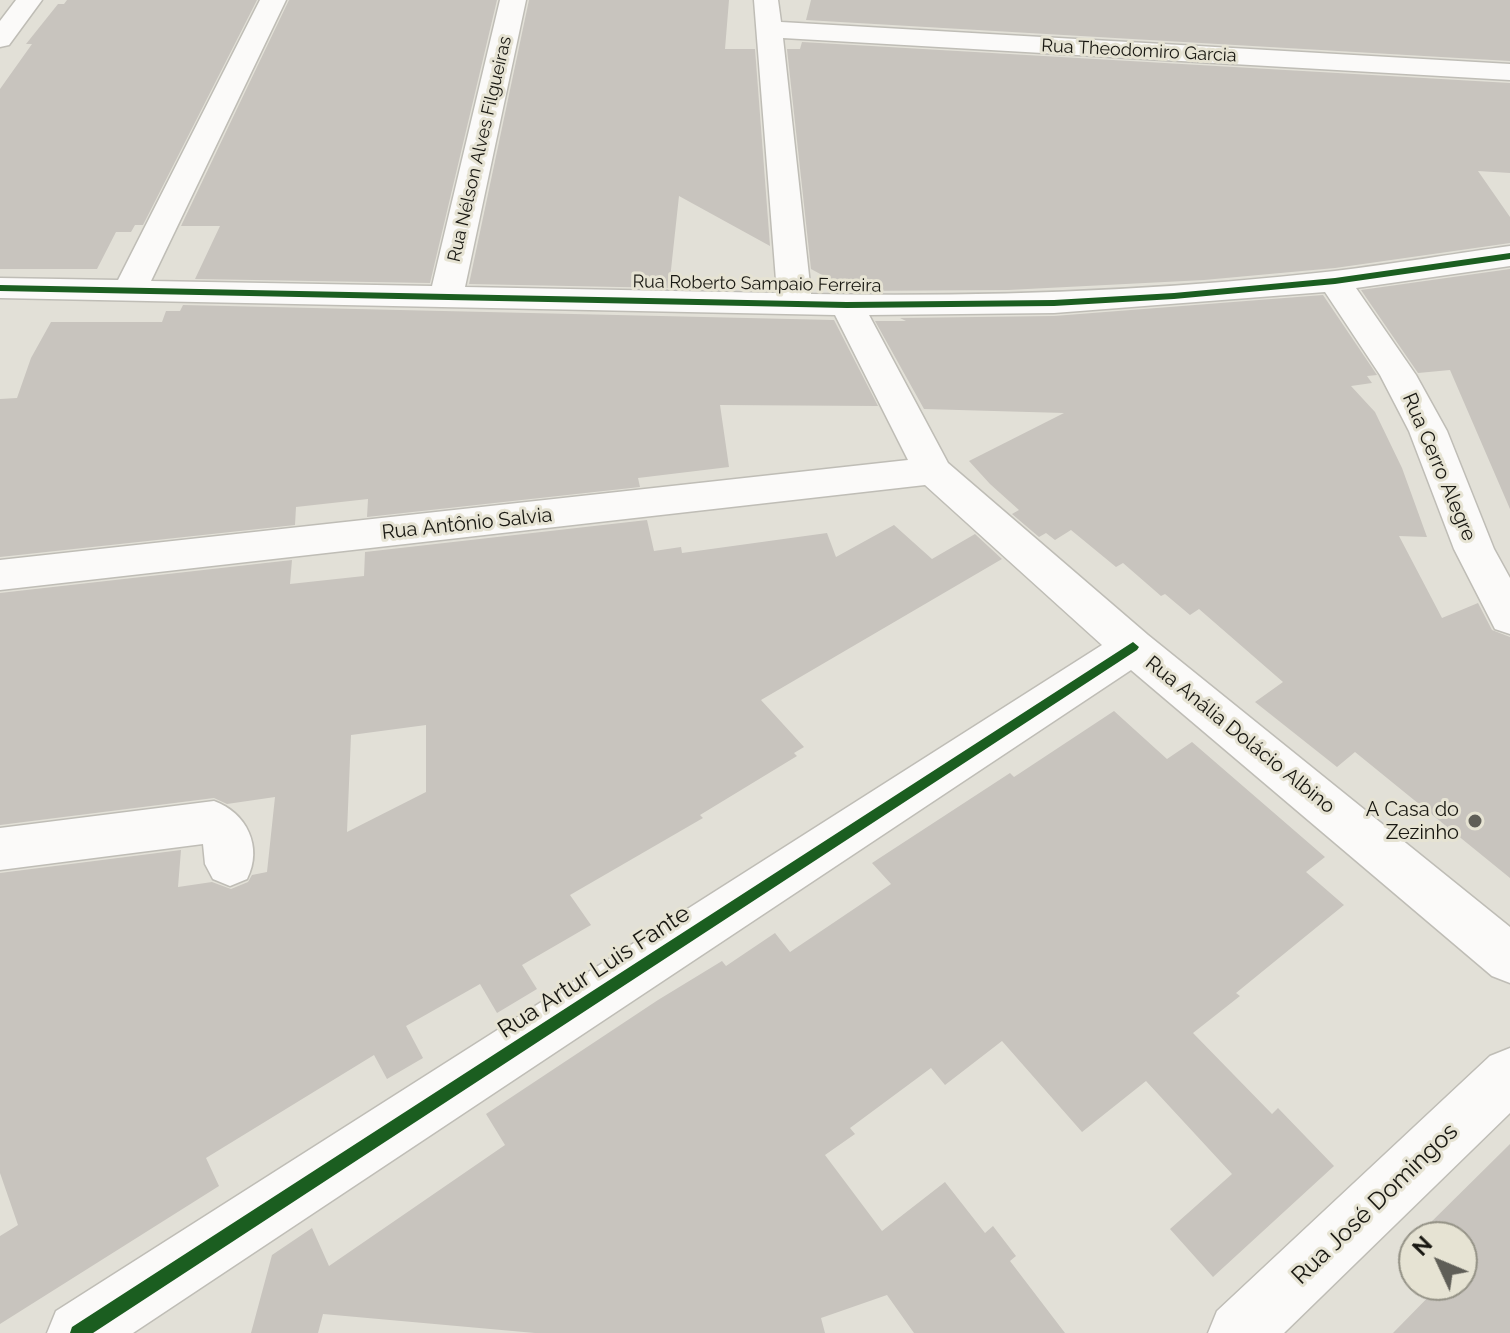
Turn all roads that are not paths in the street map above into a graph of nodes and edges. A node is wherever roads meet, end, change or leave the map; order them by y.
1 (29, 0) edge
2 (273, 0) edge
3 (513, 0) edge
4 (767, 14) edge
5 (0, 39) edge
6 (1510, 72) edge
7 (1510, 256) edge
8 (1335, 281) junction
9 (0, 288) edge
10 (130, 289) junction
11 (446, 298) junction
12 (795, 303) junction
13 (847, 305) junction
14 (933, 471) junction
15 (0, 575) edge
16 (1510, 618) edge
17 (1133, 647) junction
18 (0, 849) edge
19 (230, 864) dead end
20 (1510, 959) edge
21 (1510, 1075) edge
22 (78, 1333) edge
23 (1239, 1333) edge

1 - 5 street
2 - 10 street
3 - 11 street, Rua Nélson Alves Filgueiras
4 - 6 street, Rua Theodomiro Garcia
4 - 12 street
7 - 8 street, Rua Roberto Sampaio Ferreira
8 - 13 street, Rua Roberto Sampaio Ferreira
8 - 16 street, Rua Cerro Alegre
9 - 10 street, Rua Roberto Sampaio Ferreira
10 - 11 street, Rua Roberto Sampaio Ferreira
11 - 12 street, Rua Roberto Sampaio Ferreira
12 - 13 street, Rua Roberto Sampaio Ferreira
13 - 14 street, Rua Anália Dolácio Albino
14 - 15 street, Rua Antônio Salvia
14 - 17 street, Rua Anália Dolácio Albino
17 - 20 street, Rua Anália Dolácio Albino
17 - 22 street, Rua Artur Luis Fante
18 - 19 street
21 - 23 street, Rua José Domingos

